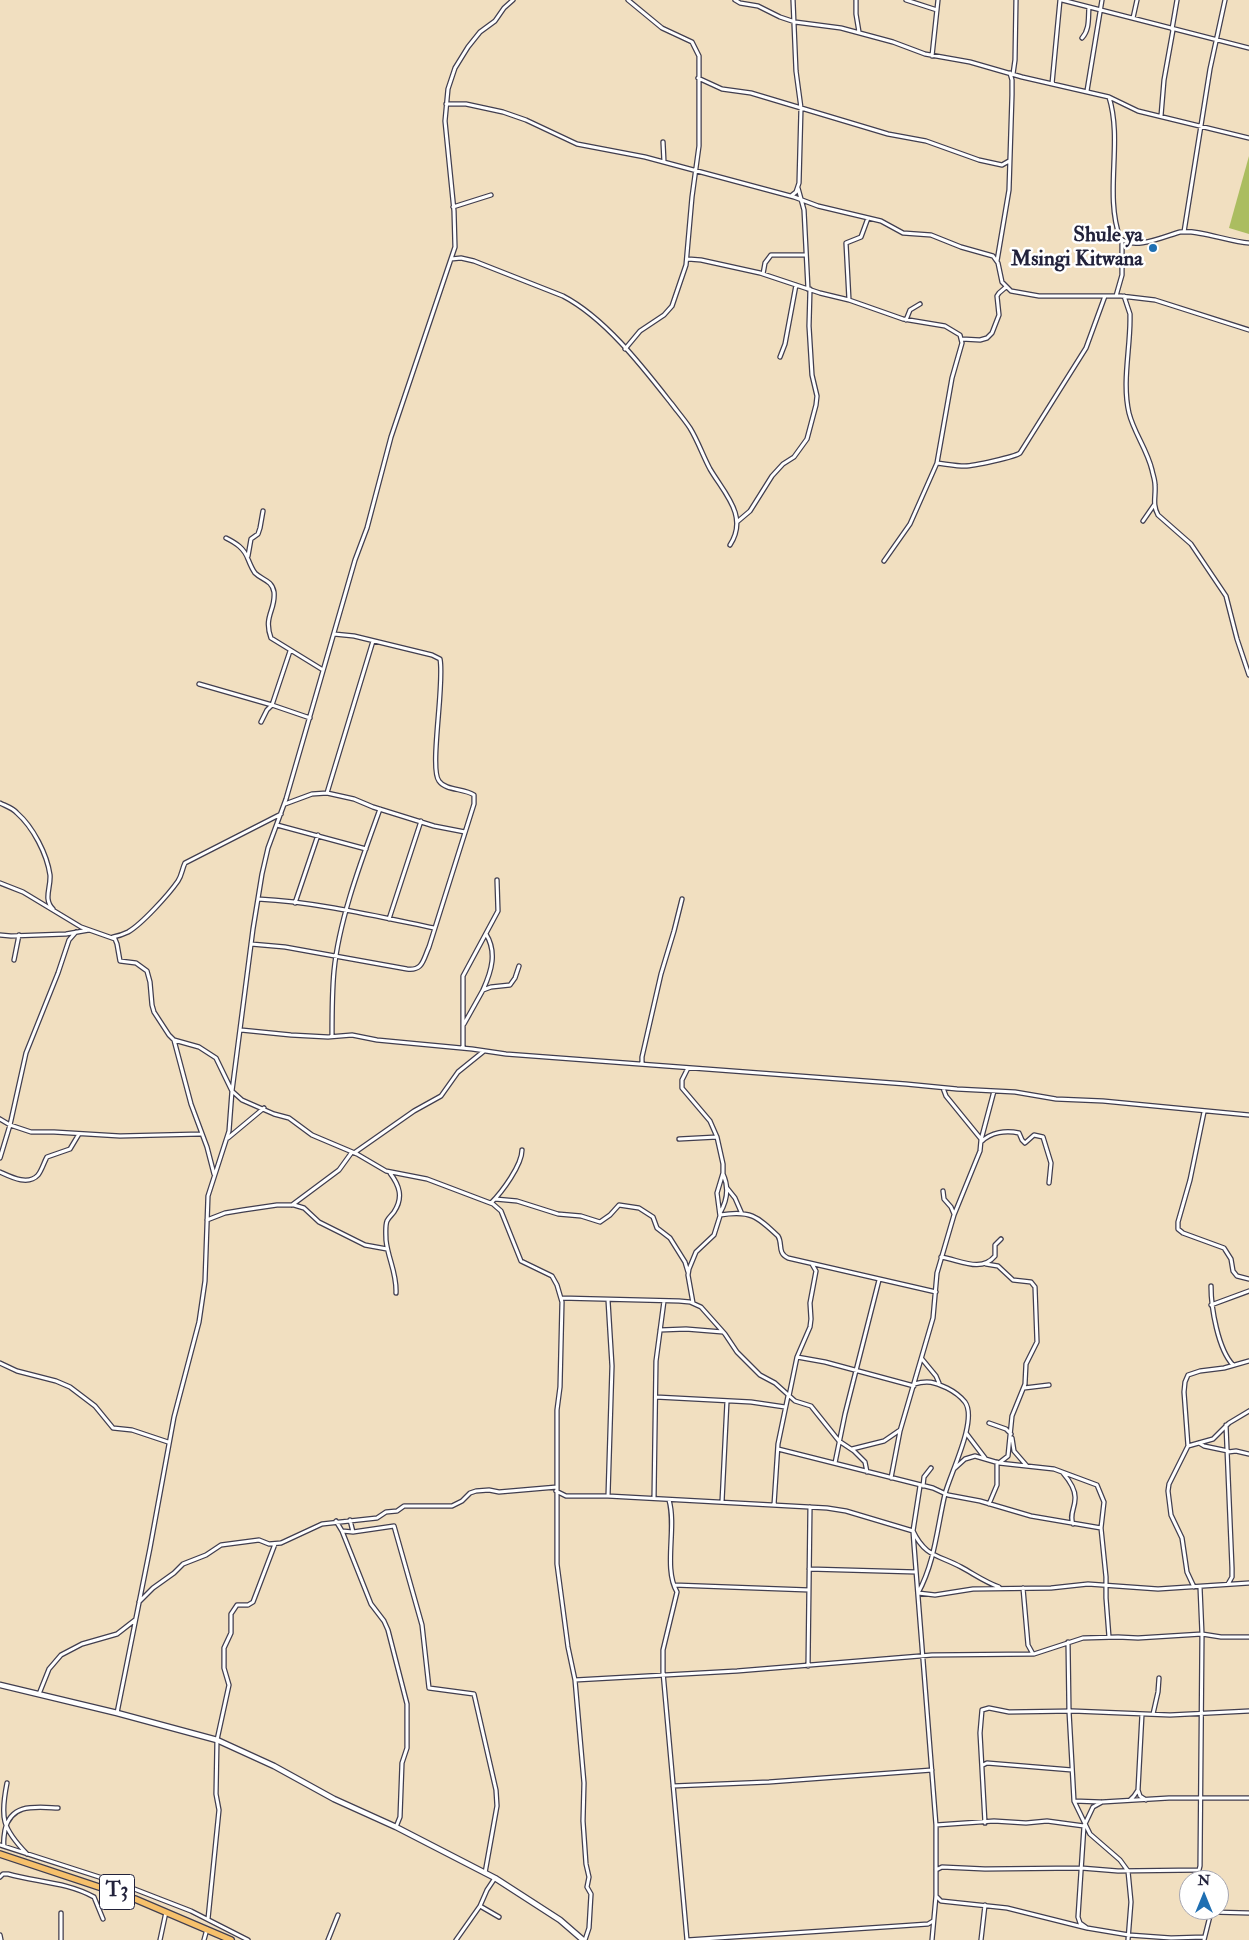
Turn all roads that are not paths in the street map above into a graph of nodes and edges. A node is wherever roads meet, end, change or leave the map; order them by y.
1 (507, 0) edge
2 (628, 0) edge
3 (735, 0) edge
4 (793, 0) edge
5 (856, 0) edge
6 (906, 0) edge
7 (938, 0) edge
8 (1016, 0) edge
9 (1061, 0) edge
10 (1102, 0) edge
11 (1137, 0) edge
12 (1177, 0) edge
13 (1225, 0) edge
14 (512, 2) edge
15 (1089, 7) junction
16 (937, 10) junction
17 (1100, 10) junction
18 (1132, 18) junction
19 (795, 22) junction
20 (1172, 30) junction
21 (859, 32) junction
22 (1082, 38) dead end
23 (1216, 40) junction
24 (1249, 48) edge
25 (932, 56) junction
26 (1011, 74) junction
27 (1019, 76) junction
28 (698, 78) junction
29 (1012, 84) junction
30 (1052, 84) junction
31 (1086, 91) junction
32 (1109, 97) junction
33 (446, 104) junction
34 (801, 108) junction
35 (1160, 116) junction
36 (1201, 125) junction
37 (1249, 138) edge
38 (663, 142) dead end
39 (1009, 161) junction
40 (664, 162) junction
41 (696, 172) junction
42 (798, 188) junction
43 (491, 195) dead end
44 (790, 196) junction
45 (801, 199) junction
46 (453, 207) junction
47 (868, 218) junction
48 (1184, 232) junction
49 (1122, 240) junction
50 (1249, 243) edge
51 (806, 255) junction
52 (450, 259) junction
53 (688, 259) junction
54 (997, 262) junction
55 (763, 274) junction
56 (796, 285) junction
57 (1006, 287) junction
58 (809, 289) junction
59 (1105, 296) junction
60 (1116, 296) junction
61 (1124, 296) junction
62 (849, 300) junction
63 (920, 304) dead end
64 (906, 320) junction
65 (1249, 330) edge
66 (962, 339) junction
67 (625, 349) junction
68 (780, 357) dead end
69 (936, 463) junction
70 (1154, 505) junction
71 (263, 511) dead end
72 (1143, 521) dead end
73 (736, 522) junction
74 (226, 538) dead end
75 (730, 545) dead end
76 (248, 556) junction
77 (884, 561) dead end
78 (334, 634) junction
79 (373, 641) junction
80 (290, 651) junction
81 (323, 670) junction
82 (1249, 675) edge
83 (199, 684) dead end
84 (272, 705) junction
85 (310, 718) junction
86 (261, 722) dead end
87 (327, 793) junction
88 (0, 803) edge
89 (285, 804) junction
90 (380, 809) junction
91 (281, 814) junction
92 (421, 821) junction
93 (277, 825) junction
94 (465, 832) junction
95 (318, 835) junction
96 (366, 849) junction
97 (497, 880) dead end
98 (0, 883) edge
99 (682, 899) dead end
100 (258, 900) junction
101 (295, 903) junction
102 (346, 911) junction
103 (57, 913) junction
104 (389, 919) junction
105 (434, 928) junction
106 (89, 930) junction
107 (76, 932) junction
108 (486, 934) junction
109 (0, 935) edge
110 (19, 935) junction
111 (112, 937) junction
112 (251, 944) junction
113 (337, 956) junction
114 (14, 960) dead end
115 (519, 966) dead end
116 (483, 990) junction
117 (464, 1024) junction
118 (240, 1030) junction
119 (332, 1036) junction
120 (174, 1040) junction
121 (463, 1048) junction
122 (484, 1050) junction
123 (642, 1064) junction
124 (688, 1068) junction
125 (943, 1088) junction
126 (232, 1091) junction
127 (994, 1091) junction
128 (264, 1108) junction
129 (1204, 1112) junction
130 (1249, 1115) edge
131 (0, 1119) edge
132 (10, 1125) junction
133 (79, 1134) junction
134 (201, 1134) junction
135 (717, 1137) junction
136 (227, 1138) junction
137 (680, 1139) dead end
138 (981, 1141) junction
139 (522, 1150) dead end
140 (353, 1153) junction
141 (0, 1158) edge
142 (0, 1172) edge
143 (389, 1172) junction
144 (723, 1173) junction
145 (215, 1175) junction
146 (1049, 1183) dead end
147 (727, 1188) junction
148 (943, 1191) dead end
149 (495, 1199) junction
150 (491, 1203) junction
151 (292, 1205) junction
152 (720, 1214) junction
153 (742, 1214) junction
154 (954, 1215) junction
155 (207, 1221) junction
156 (1001, 1240) dead end
157 (388, 1249) junction
158 (941, 1257) junction
159 (812, 1263) junction
160 (986, 1264) junction
161 (688, 1275) junction
162 (879, 1280) junction
163 (1249, 1280) edge
164 (1211, 1286) dead end
165 (1249, 1291) edge
166 (936, 1292) junction
167 (396, 1293) dead end
168 (561, 1298) junction
169 (608, 1300) junction
170 (664, 1301) junction
171 (693, 1303) junction
172 (1211, 1305) junction
173 (660, 1330) junction
174 (723, 1332) junction
175 (798, 1357) junction
176 (922, 1359) junction
177 (1249, 1361) edge
178 (0, 1362) edge
179 (1233, 1364) junction
180 (857, 1370) junction
181 (940, 1384) junction
182 (914, 1385) junction
183 (1049, 1385) dead end
184 (1024, 1388) junction
185 (789, 1396) junction
186 (656, 1397) junction
187 (726, 1401) junction
188 (785, 1407) junction
189 (1249, 1410) edge
190 (989, 1423) dead end
191 (1226, 1425) junction
192 (900, 1430) junction
193 (966, 1433) junction
194 (1011, 1434) junction
195 (839, 1441) junction
196 (168, 1442) junction
197 (1199, 1443) junction
198 (1188, 1446) junction
199 (778, 1449) junction
200 (851, 1450) junction
201 (1228, 1452) junction
202 (1249, 1454) edge
203 (988, 1460) junction
204 (998, 1462) junction
205 (835, 1463) junction
206 (1026, 1466) junction
207 (931, 1468) dead end
208 (953, 1469) junction
209 (867, 1472) junction
210 (1063, 1472) junction
211 (891, 1478) junction
212 (922, 1486) junction
213 (556, 1489) junction
214 (945, 1494) junction
215 (608, 1496) junction
216 (654, 1498) junction
217 (669, 1500) junction
218 (722, 1502) junction
219 (989, 1504) junction
220 (774, 1505) junction
221 (810, 1507) junction
222 (350, 1520) junction
223 (336, 1521) junction
224 (1073, 1524) junction
225 (1101, 1528) junction
226 (914, 1531) junction
227 (342, 1532) junction
228 (353, 1532) junction
229 (275, 1544) junction
230 (934, 1555) junction
231 (809, 1569) junction
232 (916, 1572) junction
233 (1249, 1583) edge
234 (673, 1585) junction
235 (1106, 1585) junction
236 (1228, 1585) junction
237 (1194, 1587) junction
238 (1200, 1587) junction
239 (1002, 1588) junction
240 (1023, 1588) junction
241 (809, 1590) junction
242 (918, 1593) junction
243 (139, 1602) junction
244 (136, 1619) junction
245 (1202, 1634) junction
246 (1109, 1637) junction
247 (1249, 1638) edge
248 (1068, 1642) junction
249 (1034, 1654) junction
250 (923, 1657) junction
251 (808, 1666) junction
252 (664, 1677) junction
253 (1159, 1678) dead end
254 (574, 1680) junction
255 (0, 1685) edge
256 (39, 1695) junction
257 (1069, 1711) junction
258 (1249, 1711) edge
259 (117, 1713) junction
260 (1202, 1713) junction
261 (1142, 1714) junction
262 (1153, 1714) junction
263 (217, 1740) junction
264 (983, 1765) junction
265 (932, 1770) junction
266 (1072, 1770) junction
267 (7, 1783) dead end
268 (673, 1786) junction
269 (1138, 1790) junction
270 (1249, 1798) edge
271 (1200, 1799) junction
272 (1129, 1800) junction
273 (1148, 1800) junction
274 (1074, 1801) junction
275 (1102, 1802) junction
276 (58, 1808) dead end
277 (984, 1823) junction
278 (936, 1825) junction
279 (6, 1826) junction
280 (1084, 1826) junction
281 (396, 1827) junction
282 (2, 1846) edge
283 (0, 1854) edge
284 (27, 1854) junction
285 (1081, 1868) junction
286 (936, 1870) junction
287 (1128, 1871) junction
288 (485, 1873) junction
289 (0, 1876) edge
290 (495, 1878) junction
291 (936, 1896) junction
292 (985, 1905) junction
293 (480, 1906) junction
294 (167, 1912) junction
295 (61, 1913) dead end
296 (1249, 1913) edge
297 (338, 1915) dead end
298 (499, 1917) dead end
299 (103, 1919) dead end
300 (208, 1919) junction
301 (933, 1921) junction
302 (207, 1928) junction
303 (1087, 1928) junction
304 (0, 1935) edge
305 (1128, 1938) edge
306 (1153, 1939) edge
307 (1204, 1939) edge
308 (0, 1940) edge
309 (61, 1940) edge
310 (160, 1940) edge
311 (204, 1940) edge
312 (231, 1940) edge
313 (248, 1940) edge
314 (328, 1940) edge
315 (456, 1940) edge
316 (584, 1940) edge
317 (687, 1940) edge
318 (932, 1940) edge
319 (981, 1940) edge

1 - 14 street
2 - 28 street
3 - 19 street
4 - 19 street
5 - 21 street
6 - 16 street
7 - 16 street
8 - 26 street
9 - 15 street
9 - 30 street
10 - 17 street
11 - 18 street
12 - 20 street
13 - 23 street
14 - 33 street
15 - 17 street
15 - 22 street
16 - 25 street
17 - 18 street
17 - 31 street
18 - 20 street
19 - 21 street
19 - 34 street
20 - 23 street
20 - 35 street
21 - 25 street
23 - 24 street
23 - 36 street
25 - 26 street
26 - 27 street
26 - 29 street
27 - 29 street
27 - 30 street
28 - 34 street
28 - 41 street
29 - 39 street
30 - 31 street
31 - 32 street
32 - 35 street
32 - 49 street
33 - 40 street
33 - 46 street
34 - 39 street
34 - 42 street
35 - 36 street
36 - 37 street
36 - 48 street
38 - 40 street
39 - 54 street
40 - 41 street
41 - 44 street
41 - 53 street
42 - 44 street
42 - 45 street
43 - 46 street
44 - 45 street
45 - 47 street
45 - 51 street
46 - 52 street
47 - 54 street
47 - 62 street
48 - 49 street
48 - 50 street
49 - 60 street
51 - 55 street
51 - 58 street
52 - 67 street
52 - 78 street
53 - 55 street
53 - 67 street
54 - 57 street
55 - 56 street
56 - 58 street
56 - 68 street
57 - 59 street
57 - 66 street
58 - 62 street
58 - 73 street
59 - 60 street
59 - 69 street
60 - 61 street
61 - 65 street
61 - 70 street
62 - 64 street
63 - 64 street
64 - 66 street
66 - 69 street
67 - 73 street
69 - 77 street
70 - 72 street
70 - 82 street
71 - 76 street
73 - 75 street
74 - 76 street
76 - 80 street
78 - 79 street
78 - 81 street
79 - 87 street
79 - 94 street
80 - 81 street
80 - 84 street
81 - 85 street
83 - 84 street
84 - 85 street
84 - 86 street
85 - 89 street
87 - 89 street
87 - 90 street
88 - 103 street
89 - 91 street
90 - 92 street
90 - 96 street
91 - 93 street
91 - 111 street
92 - 94 street
92 - 104 street
93 - 95 street
93 - 100 street
94 - 105 street
95 - 96 street
95 - 101 street
96 - 102 street
97 - 108 street
98 - 103 street
99 - 123 street
100 - 101 street
100 - 112 street
101 - 102 street
102 - 104 street
102 - 113 street
103 - 106 street
104 - 105 street
105 - 113 street
106 - 107 street
106 - 111 street
107 - 110 street
107 - 132 street
108 - 116 street
108 - 117 street
109 - 110 street
110 - 114 street
111 - 120 street
112 - 113 street
112 - 118 street
113 - 119 street
115 - 116 street
116 - 117 street
117 - 121 street
118 - 119 street
118 - 126 street
119 - 121 street
120 - 126 street
120 - 134 street
121 - 122 street
122 - 123 street
122 - 140 street
123 - 124 street
124 - 125 street
124 - 135 street
125 - 127 street
125 - 138 street
126 - 128 street
126 - 136 street
127 - 129 street
127 - 138 street
128 - 136 street
128 - 140 street
129 - 130 street
129 - 163 street
131 - 132 street
132 - 133 street
132 - 141 street
133 - 134 street
133 - 142 street
134 - 145 street
135 - 137 street
135 - 144 street
136 - 145 street
138 - 146 street
138 - 154 street
139 - 149 street
140 - 143 street
140 - 151 street
143 - 150 street
143 - 157 street
144 - 147 street
144 - 152 street
145 - 155 street
147 - 152 street
147 - 153 street
148 - 154 street
149 - 150 street
149 - 161 street
150 - 168 street
151 - 155 street
151 - 157 street
152 - 153 street
152 - 161 street
153 - 159 street
154 - 158 street
155 - 196 street
156 - 160 street
157 - 167 street
158 - 160 street
158 - 166 street
159 - 162 street
159 - 175 street
160 - 184 street
161 - 171 street
162 - 166 street
162 - 180 street
164 - 172 street
165 - 172 street
166 - 176 street
168 - 169 street
168 - 213 street
169 - 170 street
169 - 215 street
170 - 171 street
170 - 173 street
171 - 174 street
172 - 179 street
173 - 174 street
173 - 186 street
174 - 185 street
175 - 180 street
175 - 185 street
176 - 181 street
176 - 182 street
177 - 179 street
178 - 196 street
179 - 198 street
180 - 182 street
180 - 195 street
181 - 182 street
181 - 193 street
182 - 192 street
183 - 184 street
184 - 194 street
185 - 188 street
185 - 195 street
186 - 187 street
186 - 216 street
187 - 188 street
187 - 218 street
188 - 199 street
189 - 191 street
190 - 194 street
191 - 197 street
191 - 201 street
192 - 200 street
192 - 211 street
193 - 203 street
193 - 208 street
194 - 204 street
194 - 206 street
195 - 200 street
195 - 205 street
196 - 243 street
197 - 198 street
197 - 201 street
198 - 237 street
199 - 205 street
199 - 220 street
200 - 209 street
201 - 202 street
201 - 236 street
203 - 204 street
203 - 208 street
204 - 206 street
204 - 219 street
205 - 209 street
206 - 210 street
207 - 212 street
208 - 214 street
209 - 211 street
210 - 224 street
210 - 225 street
211 - 212 street
212 - 214 street
212 - 226 street
213 - 215 street
213 - 222 street
213 - 254 street
214 - 219 street
214 - 230 street
215 - 216 street
216 - 217 street
217 - 218 street
217 - 234 street
218 - 220 street
219 - 224 street
220 - 221 street
221 - 226 street
221 - 231 street
222 - 223 street
222 - 228 street
223 - 227 street
223 - 229 street
224 - 225 street
225 - 235 street
226 - 230 street
226 - 232 street
227 - 228 street
227 - 281 street
228 - 288 street
229 - 243 street
229 - 263 street
230 - 239 street
230 - 242 street
231 - 232 street
231 - 241 street
232 - 242 street
233 - 236 street
234 - 241 street
234 - 252 street
235 - 237 street
235 - 240 street
235 - 246 street
236 - 238 street
237 - 238 street
238 - 245 street
239 - 240 street
239 - 242 street
240 - 249 street
241 - 251 street
242 - 250 street
243 - 244 street
244 - 256 street
244 - 259 street
245 - 246 street
245 - 247 street
245 - 260 street
246 - 248 street
248 - 249 street
248 - 257 street
249 - 250 street
250 - 251 street
250 - 265 street
251 - 252 street
252 - 254 street
252 - 268 street
253 - 262 street
254 - 316 street
255 - 256 street
256 - 259 street
257 - 261 street
257 - 264 street
257 - 266 street
258 - 260 street
259 - 263 street
260 - 262 street
260 - 271 street
261 - 262 street
261 - 269 street
263 - 281 street
263 - 300 street
264 - 266 street
264 - 277 street
265 - 268 street
265 - 278 street
266 - 274 street
267 - 279 street
268 - 317 street
269 - 272 street
269 - 273 street
270 - 271 street
271 - 273 street
271 - 287 street
272 - 273 street
272 - 275 street
274 - 275 street
274 - 280 street
275 - 280 street
276 - 279 street
277 - 278 street
277 - 280 street
278 - 286 street
279 - 282 street
279 - 284 street
280 - 285 street
280 - 287 street
281 - 288 street
282 - 284 street
283 - 294 highway, T3
284 - 300 street
285 - 286 street
285 - 287 street
285 - 303 street
286 - 291 street
287 - 305 street
288 - 290 street
289 - 299 street
290 - 293 street
290 - 316 street
291 - 292 street
291 - 301 street
292 - 303 street
292 - 319 street
293 - 298 street
293 - 315 street
294 - 302 highway, T3
294 - 310 street
295 - 309 street
296 - 307 street
297 - 314 street
300 - 313 street
301 - 317 street
301 - 318 street
302 - 311 street
302 - 312 highway, T3
303 - 305 street
304 - 308 street
305 - 306 street
306 - 307 street

